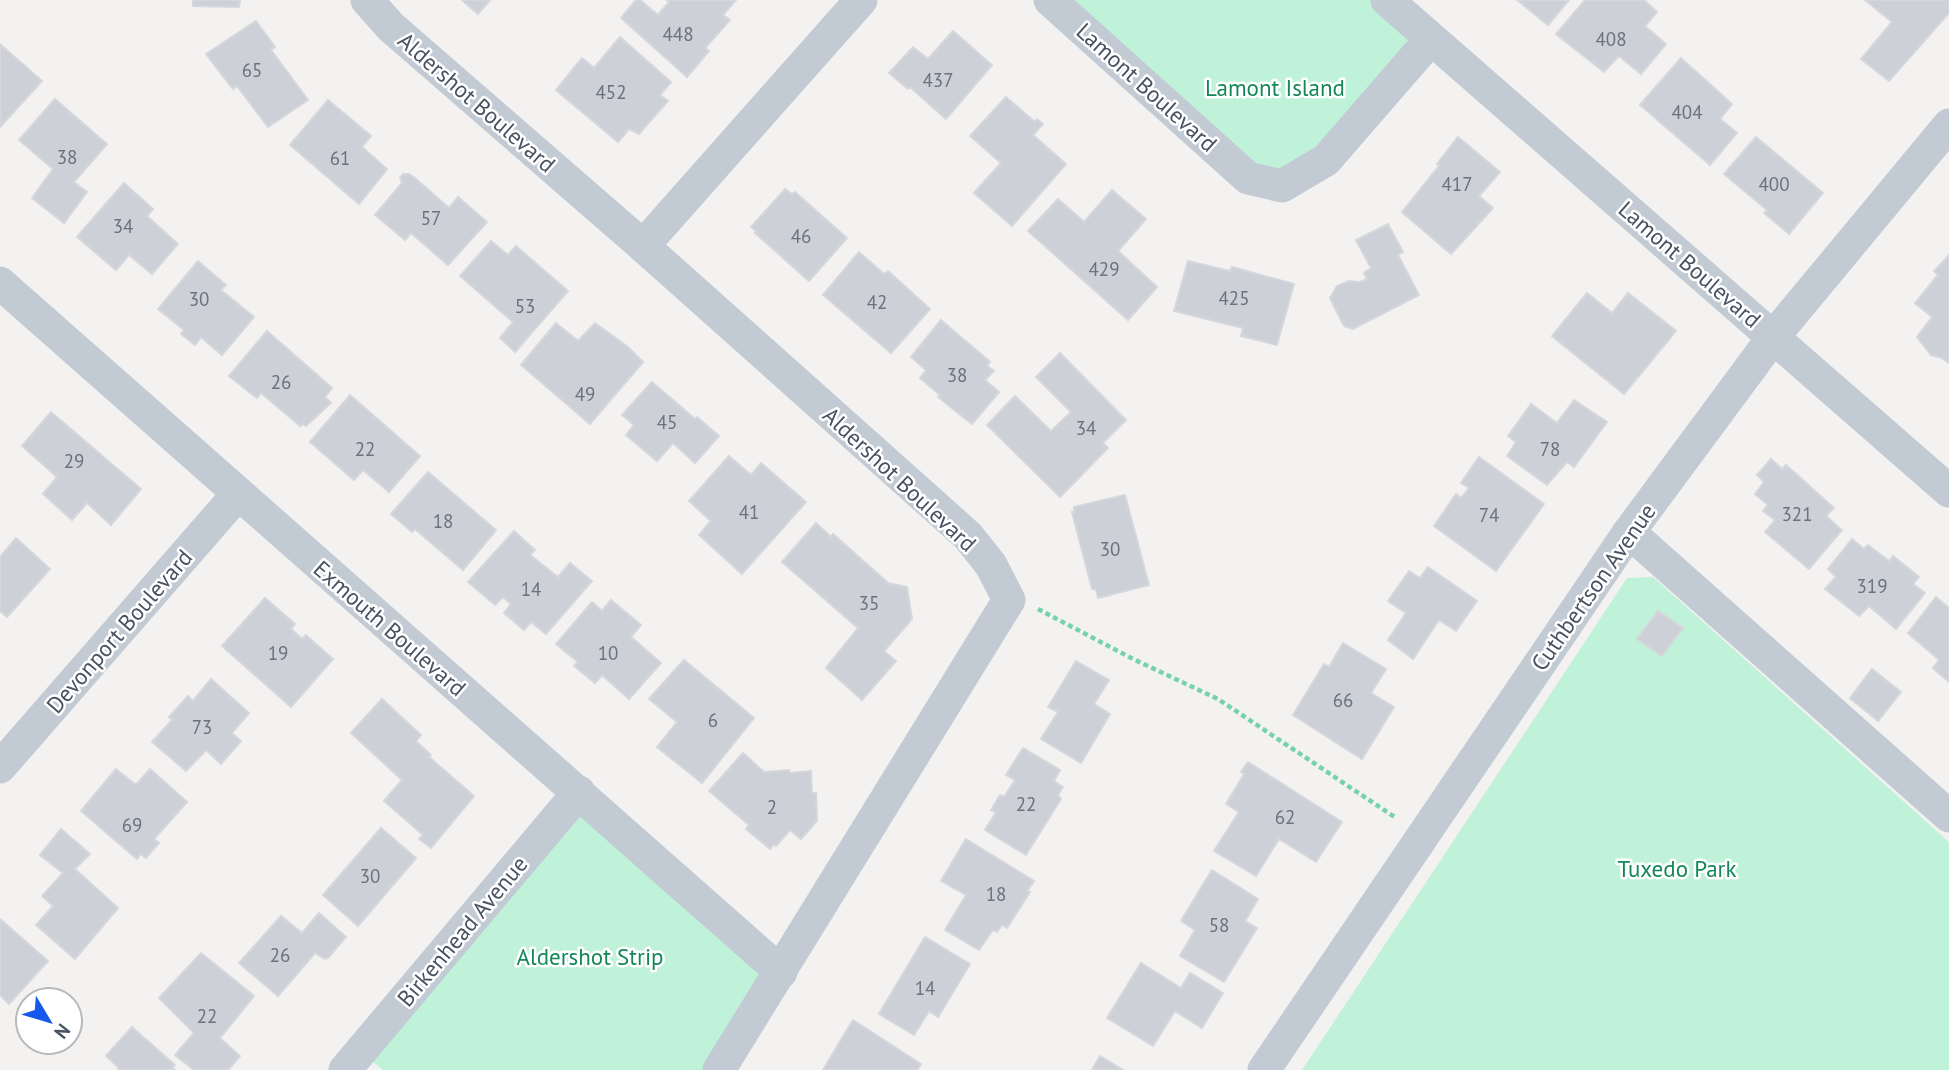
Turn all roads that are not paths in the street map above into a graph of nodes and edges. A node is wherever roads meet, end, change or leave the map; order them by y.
1 (367, 0) edge
2 (861, 0) edge
3 (1049, 0) edge
4 (1387, 0) edge
5 (1431, 39) junction
6 (1942, 147) edge
7 (643, 246) junction
8 (0, 283) edge
9 (1773, 336) junction
10 (1949, 491) edge
11 (237, 495) junction
12 (1629, 532) junction
13 (0, 767) edge
14 (579, 792) junction
15 (1949, 816) edge
16 (780, 972) junction
17 (363, 1064) edge
18 (719, 1070) edge
19 (1264, 1070) edge

1 - 7 street, Aldershot Boulevard
2 - 7 street
3 - 5 street, Lamont Boulevard
4 - 5 street, Lamont Boulevard
5 - 9 street, Lamont Boulevard
6 - 9 street, Cuthbertson Avenue
7 - 16 street, Aldershot Boulevard
8 - 11 street, Exmouth Boulevard
9 - 10 street, Lamont Boulevard
9 - 12 street, Cuthbertson Avenue
11 - 13 street, Devonport Boulevard
11 - 14 street, Exmouth Boulevard
12 - 15 street
12 - 19 street, Cuthbertson Avenue
14 - 16 street, Exmouth Boulevard
14 - 17 street, Birkenhead Avenue
16 - 18 street

